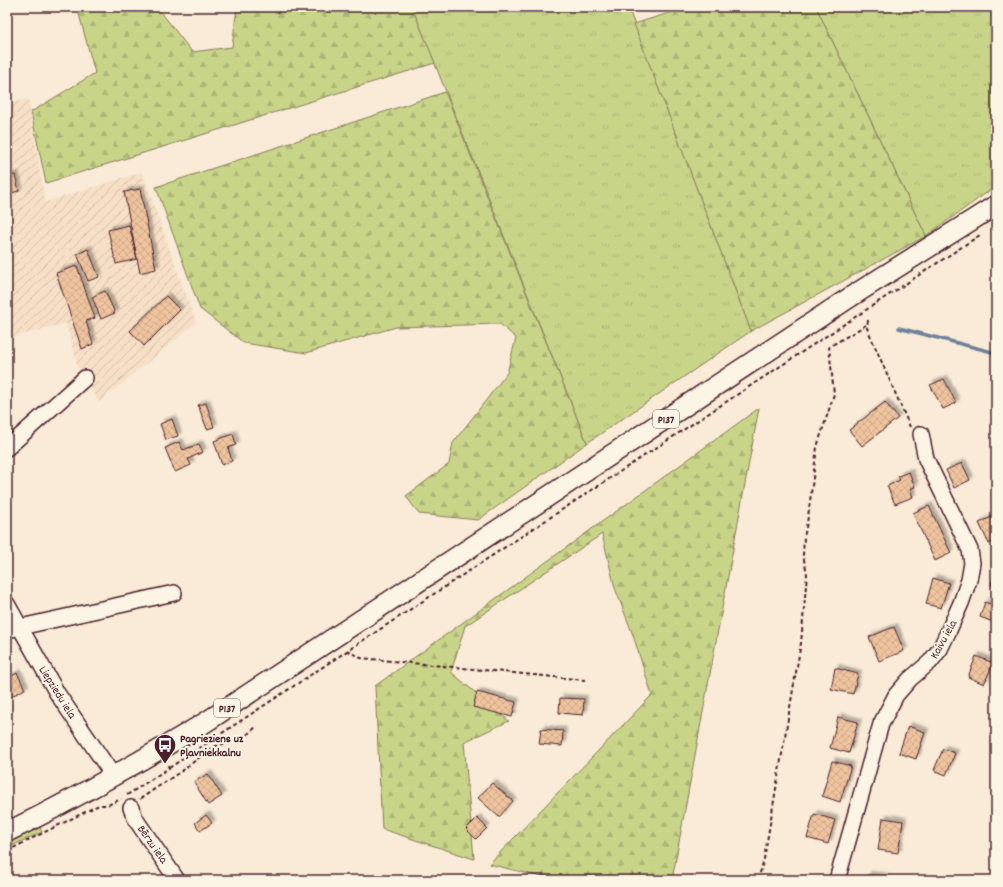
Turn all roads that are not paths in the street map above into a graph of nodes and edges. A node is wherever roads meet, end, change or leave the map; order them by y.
1 (996, 205) edge
2 (85, 378) dead end
3 (921, 434) road end
4 (7, 448) edge
5 (174, 592) dead end
6 (7, 604) edge
7 (14, 629) edge
8 (114, 777) junction
9 (131, 808) road end
10 (7, 832) edge
11 (177, 880) edge
12 (836, 880) edge

1 - 8 main road, P137
2 - 4 street
3 - 12 street, Kaivu iela
5 - 7 street
6 - 7 street, Liepziedu iela
7 - 8 street, Liepziedu iela
8 - 10 main road, P137
9 - 11 street, Bērzu iela

